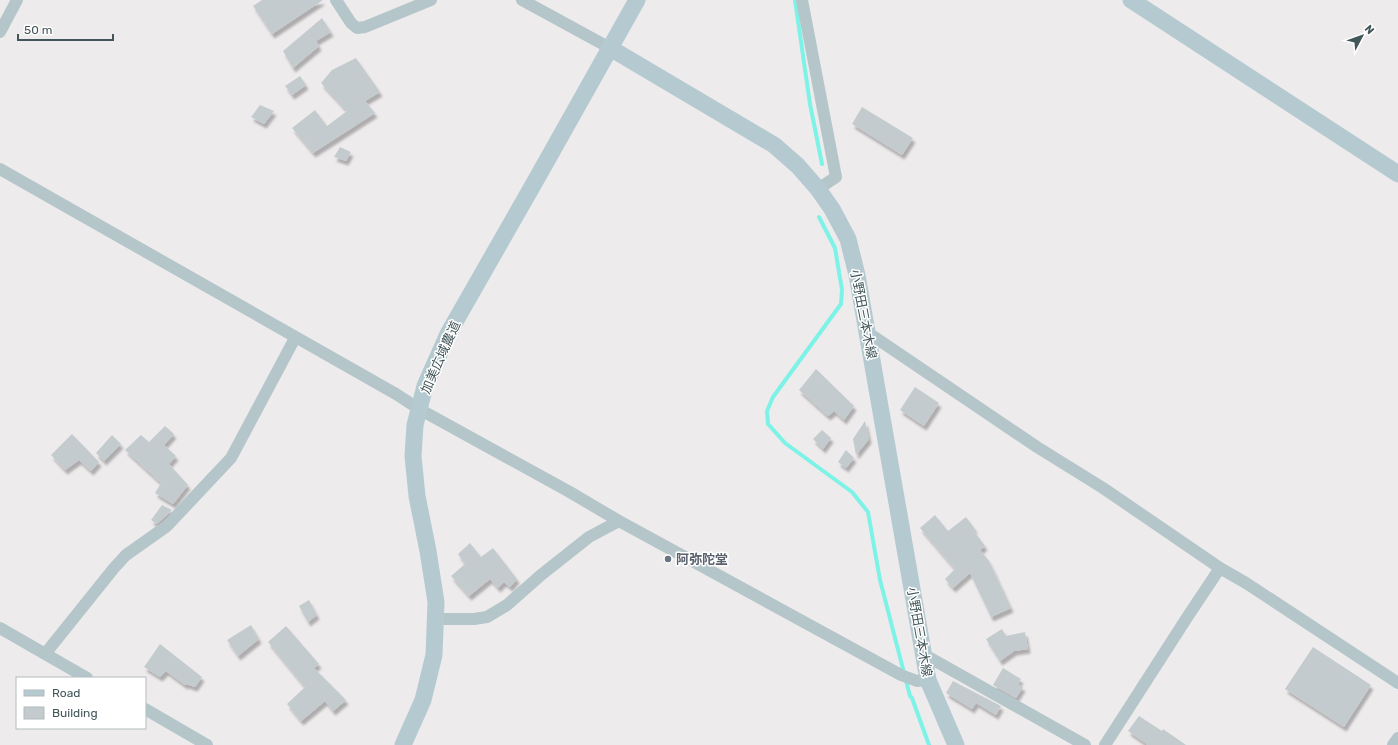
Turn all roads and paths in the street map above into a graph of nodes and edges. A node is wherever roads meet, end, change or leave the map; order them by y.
1 (17, 0) edge
2 (336, 0) edge
3 (431, 0) edge
4 (522, 0) edge
5 (637, 0) edge
6 (802, 0) edge
7 (1131, 0) edge
8 (0, 32) edge
9 (610, 48) junction
10 (0, 169) edge
11 (1398, 174) edge
12 (818, 189) junction
13 (867, 332) junction
14 (295, 338) junction
15 (419, 409) junction
16 (619, 521) junction
17 (1220, 568) junction
18 (435, 618) junction
19 (0, 628) edge
20 (45, 654) junction
21 (923, 654) junction
22 (85, 677) edge
23 (928, 680) junction
24 (1398, 683) edge
25 (146, 710) edge
26 (1398, 738) edge
27 (207, 745) edge
28 (403, 745) edge
29 (956, 745) edge
30 (1085, 745) edge
31 (1105, 745) edge
32 (1393, 745) edge

1 - 8 street
2 - 3 street
4 - 9 street
5 - 9 street
6 - 12 street
7 - 11 street
9 - 12 street, 小野田三本木線
9 - 15 street, 加美広域農道
10 - 14 street
12 - 13 street, 小野田三本木線
13 - 17 street
13 - 21 street, 小野田三本木線
14 - 15 street
14 - 20 street
15 - 16 street
15 - 18 street, 加美広域農道
16 - 18 street
16 - 23 street
17 - 24 street
17 - 31 street
18 - 28 street, 加美広域農道
19 - 20 street
20 - 22 street
21 - 23 street, 小野田三本木線
21 - 30 street
23 - 29 street, 小野田三本木線
25 - 27 street
26 - 32 street

